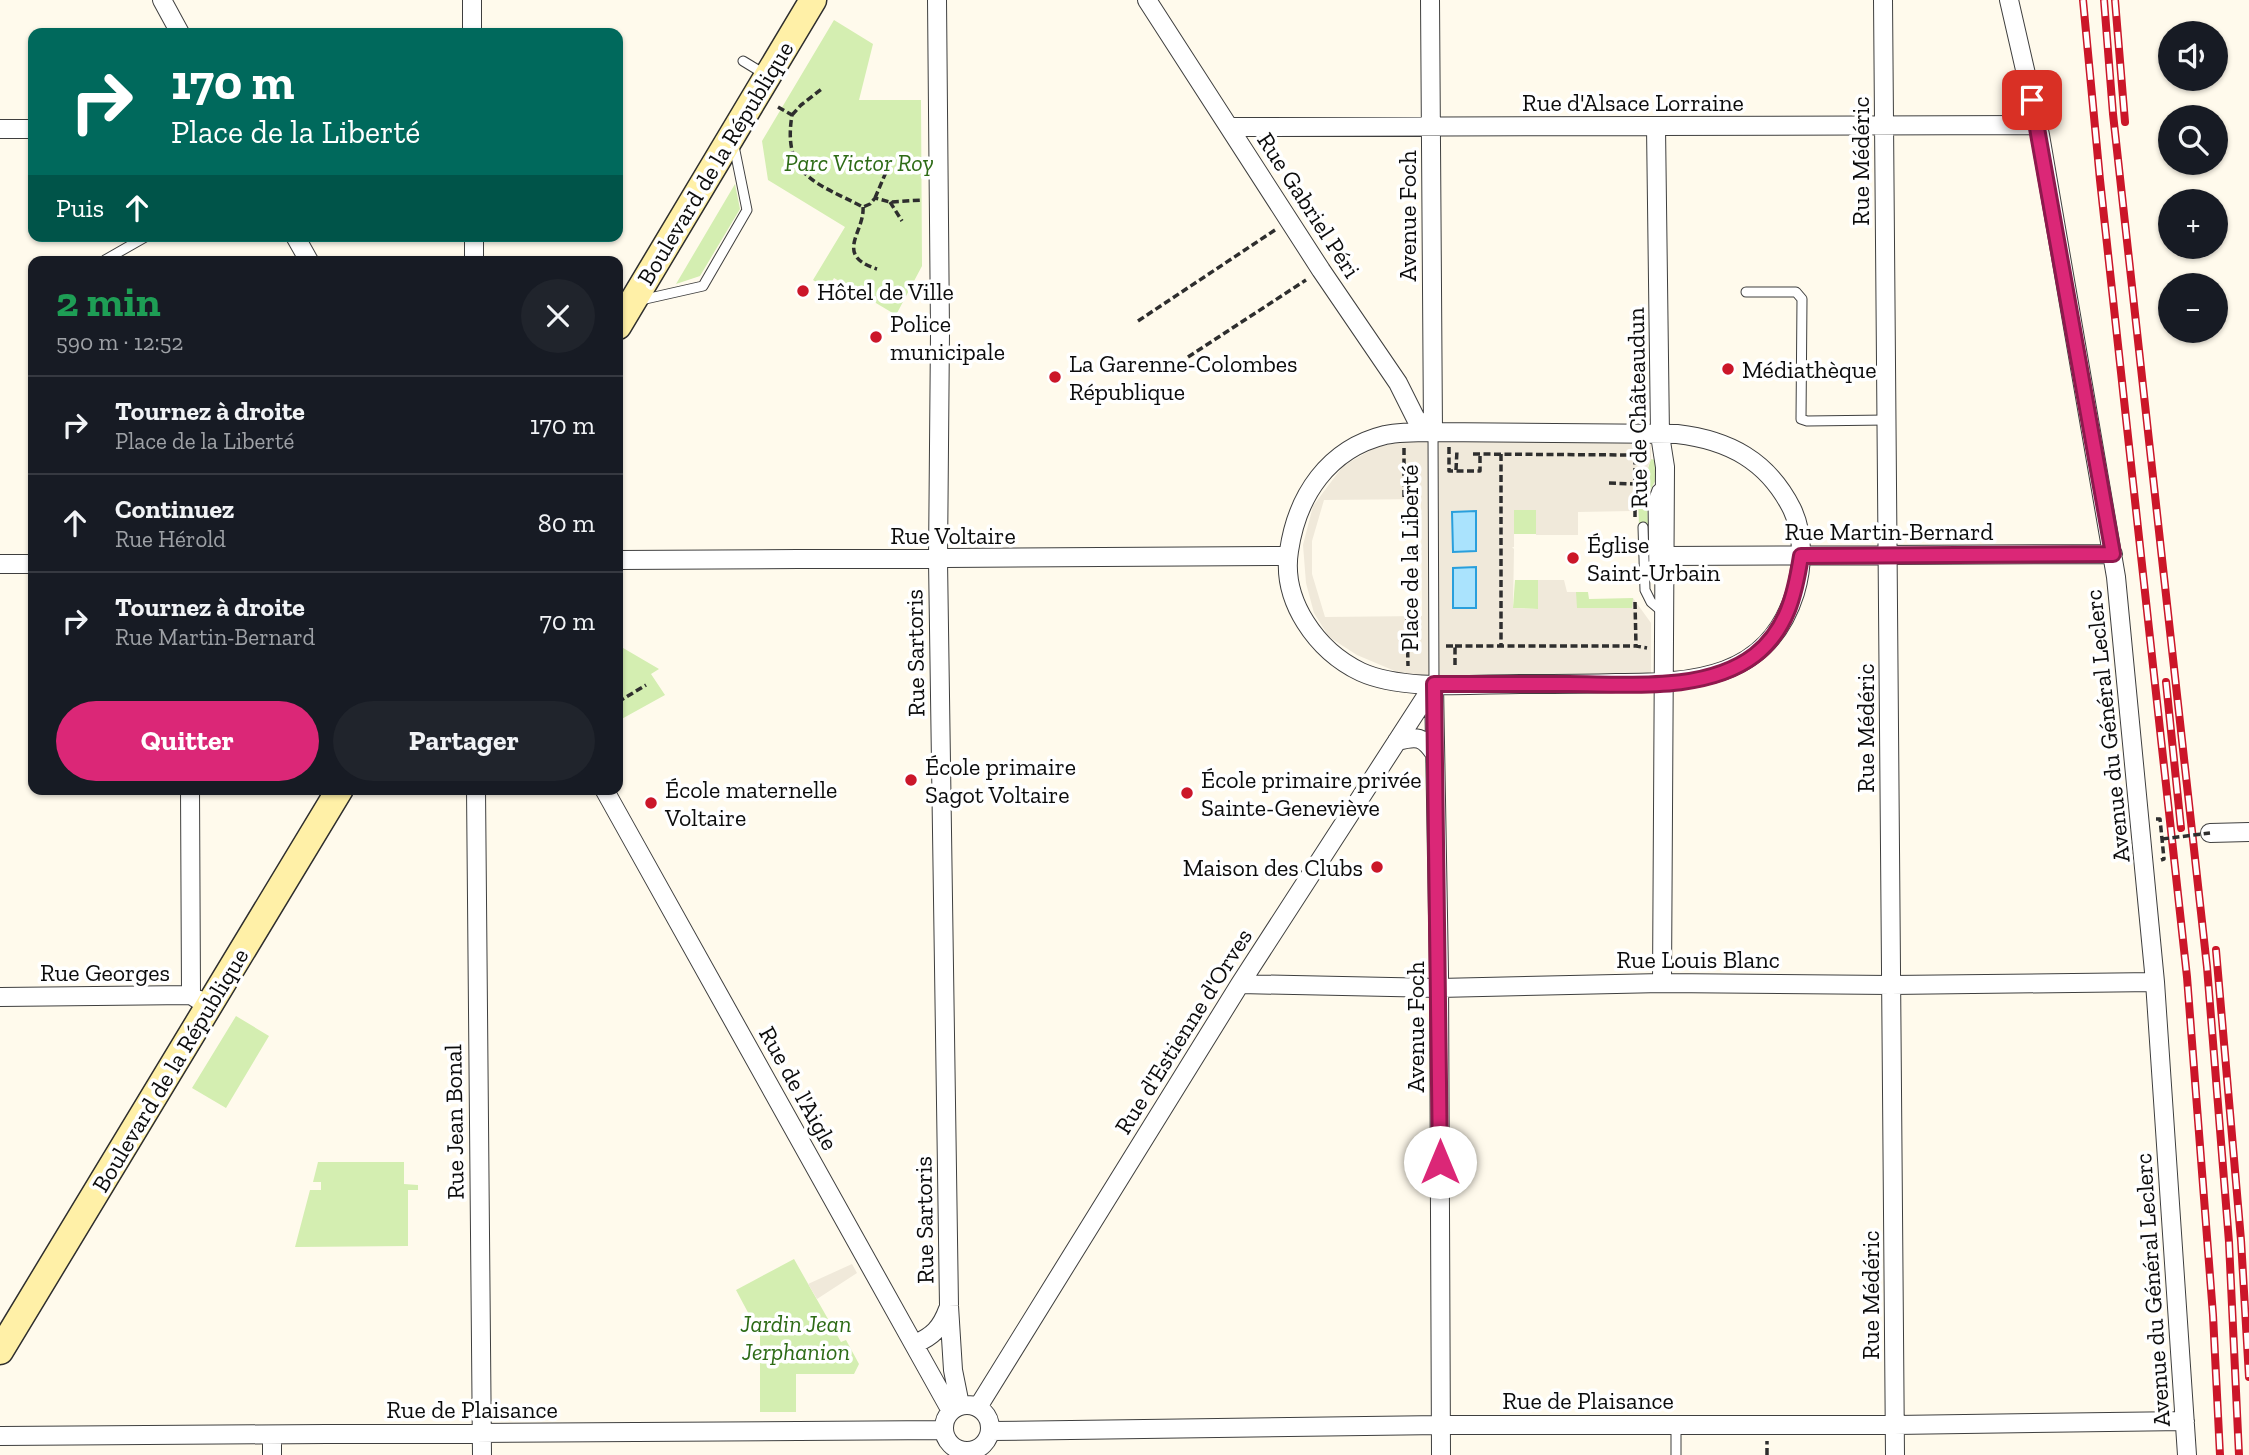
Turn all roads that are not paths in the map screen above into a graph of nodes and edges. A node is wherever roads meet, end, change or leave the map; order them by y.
1 (162, 0) edge
2 (472, 0) edge
3 (813, 0) edge
4 (937, 0) edge
5 (1147, 0) edge
6 (1430, 0) edge
7 (1883, 0) edge
8 (2009, 0) edge
9 (177, 28) edge
10 (472, 28) edge
11 (743, 61) dead end
12 (768, 75) junction
13 (2038, 125) junction
14 (1229, 127) junction
15 (1431, 127) junction
16 (1656, 127) junction
17 (1884, 127) junction
18 (28, 129) edge
19 (0, 130) edge
20 (732, 136) junction
21 (136, 242) edge
22 (112, 256) edge
23 (1746, 292) dead end
24 (632, 302) junction
25 (623, 317) edge
26 (1433, 378) junction
27 (1404, 393) junction
28 (1887, 420) junction
29 (1433, 432) junction
30 (1660, 435) junction
31 (1665, 483) junction
32 (1643, 527) dead end
33 (2113, 554) junction
34 (1288, 556) junction
35 (1664, 556) junction
36 (1801, 556) junction
37 (1888, 556) junction
38 (623, 560) edge
39 (938, 560) junction
40 (0, 564) edge
41 (28, 564) edge
42 (1654, 576) dead end
43 (1665, 614) junction
44 (1434, 684) junction
45 (1665, 684) junction
46 (1397, 741) junction
47 (1435, 754) junction
48 (190, 795) edge
49 (336, 795) edge
50 (476, 795) edge
51 (607, 795) edge
52 (2210, 832) road end
53 (2249, 832) edge
54 (2155, 982) junction
55 (1662, 983) junction
56 (1240, 984) junction
57 (1891, 985) junction
58 (1439, 988) junction
59 (0, 997) edge
60 (199, 1001) junction
61 (949, 1306) junction
62 (915, 1344) junction
63 (0, 1351) edge
64 (963, 1408) junction
65 (2185, 1421) junction
66 (1441, 1425) junction
67 (1676, 1425) junction
68 (1895, 1425) junction
69 (990, 1431) junction
70 (482, 1433) junction
71 (272, 1435) junction
72 (0, 1436) edge
73 (949, 1443) edge
74 (974, 1453) edge
75 (272, 1455) edge
76 (482, 1455) edge
77 (1441, 1455) edge
78 (1676, 1455) edge
79 (1895, 1455) edge
80 (2187, 1455) edge

1 - 9 street
2 - 10 street
3 - 12 main road, Boulevard de la République
4 - 39 street, Rue Sartoris
5 - 14 street, Rue Gabriel Péri
6 - 15 street, Avenue Foch
7 - 17 street, Rue Médéric
8 - 13 street, Avenue du Général Leclerc
11 - 12 lane
12 - 20 main road, Boulevard de la République
13 - 17 street, Rue d'Alsace Lorraine
13 - 33 street, Avenue du Général Leclerc
14 - 15 street, Rue d'Alsace Lorraine
14 - 27 street, Rue Gabriel Péri
15 - 16 street, Rue d'Alsace Lorraine
15 - 26 street, Avenue Foch
16 - 17 street, Rue d'Alsace Lorraine
16 - 30 street, Rue de Châteaudun
17 - 28 street, Rue Médéric
18 - 19 street
20 - 24 main road, Boulevard de la République
20 - 24 lane
21 - 22 lane
23 - 28 lane
24 - 25 main road, Boulevard de la République
26 - 27 street
26 - 29 street, Avenue Foch
27 - 29 street, Rue Gabriel Péri
28 - 37 street, Rue Médéric
29 - 30 street, Place de la Liberté
29 - 34 street, Place de la Liberté
29 - 44 lane, Place de la Liberté
30 - 31 street, Rue de Châteaudun
30 - 36 street, Place de la Liberté
31 - 35 street, Rue de Châteaudun
31 - 42 lane
32 - 43 lane
33 - 37 street, Rue Martin-Bernard
33 - 54 street, Avenue du Général Leclerc
34 - 39 street, Rue Voltaire
34 - 44 street, Place de la Liberté
35 - 36 street, Rue Martin-Bernard
35 - 43 street, Rue de Châteaudun
36 - 37 street, Rue Martin-Bernard
36 - 45 street, Place de la Liberté
37 - 57 street, Rue Médéric
38 - 39 street, Rue Voltaire
39 - 61 street, Rue Sartoris
40 - 41 street
43 - 45 street, Rue de Châteaudun
44 - 45 street, Place de la Liberté
44 - 46 street, Rue d'Estienne d'Orves
44 - 47 street, Avenue Foch
45 - 55 street, Rue de Châteaudun
46 - 47 street
46 - 56 street, Rue d'Estienne d'Orves
47 - 58 street, Avenue Foch
48 - 60 street
49 - 60 main road, Boulevard de la République
50 - 70 street, Rue Jean Bonal
51 - 62 street, Rue de l'Aigle
52 - 53 street
54 - 57 street, Rue Louis Blanc
54 - 65 street, Avenue du Général Leclerc
55 - 57 street, Rue Louis Blanc
55 - 58 street, Rue Louis Blanc
56 - 58 street, Rue Louis Blanc
56 - 64 street, Rue d'Estienne d'Orves
57 - 68 street, Rue Médéric
58 - 66 street, Avenue Foch
59 - 60 street, Rue Georges
60 - 63 main road, Boulevard de la République
61 - 62 street, Rue Sartoris
61 - 64 street, Rue Sartoris
62 - 64 street, Rue de l'Aigle
64 - 69 street
64 - 73 street
65 - 68 street, Rue de Plaisance
65 - 80 street, Avenue du Général Leclerc
66 - 67 street, Rue de Plaisance
66 - 69 street, Rue de Plaisance
66 - 77 street, Avenue Foch
67 - 68 street, Rue de Plaisance
67 - 78 lane
68 - 79 street, Rue Médéric
69 - 74 street
70 - 71 street, Rue de Plaisance
70 - 73 street, Rue de Plaisance
70 - 76 street, Rue Jean Bonal
71 - 72 street, Rue de Plaisance
71 - 75 street
73 - 74 street

